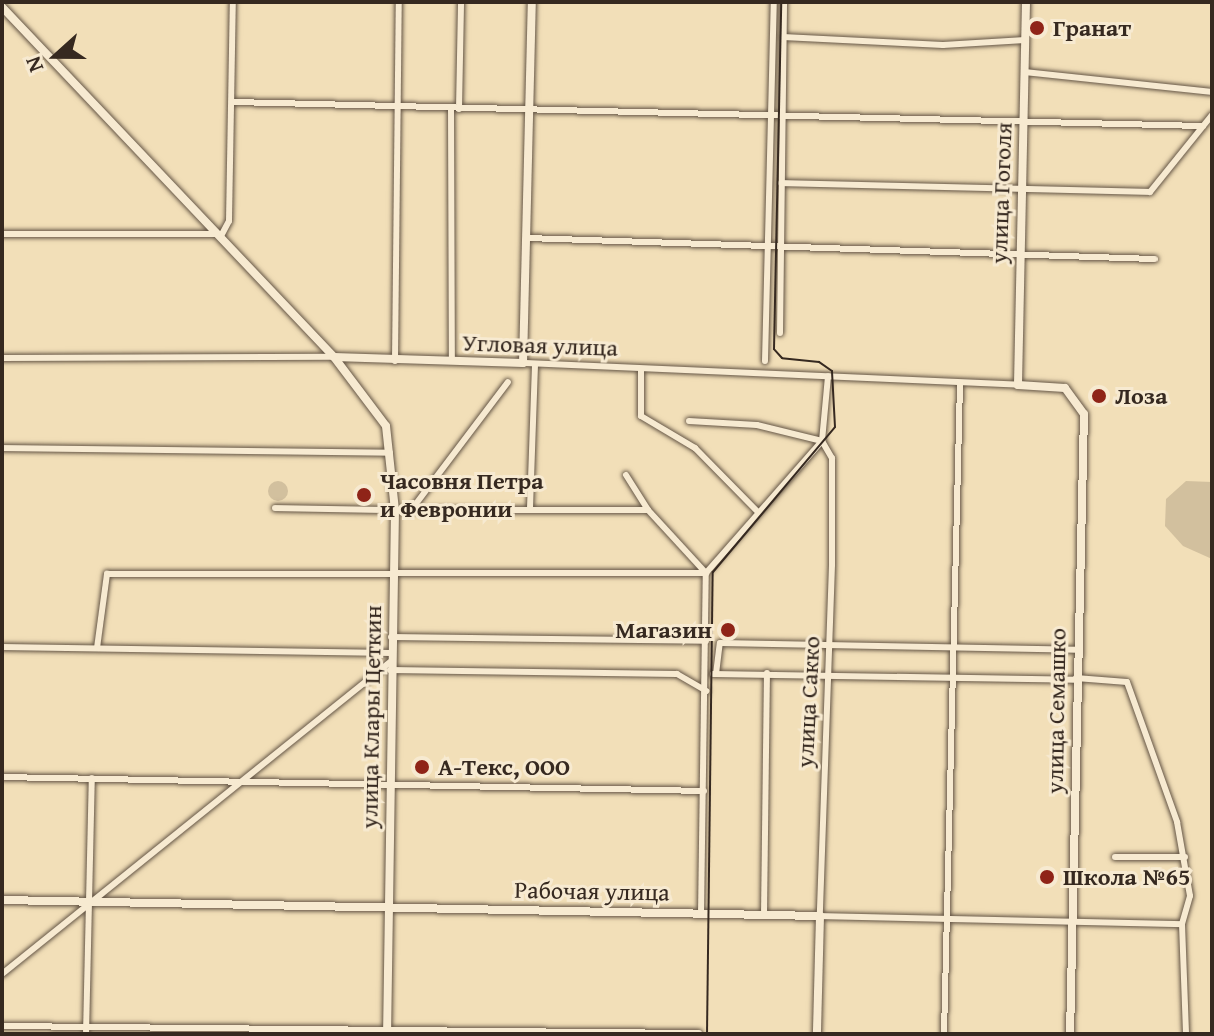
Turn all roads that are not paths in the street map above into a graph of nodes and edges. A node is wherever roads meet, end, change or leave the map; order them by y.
1 (233, 2) edge
2 (399, 2) edge
3 (461, 2) edge
4 (532, 2) edge
5 (774, 2) edge
6 (784, 2) edge
7 (1026, 2) edge
8 (2, 7) edge
9 (783, 37) junction
10 (1025, 40) junction
11 (1025, 72) junction
12 (1212, 92) edge
13 (234, 102) junction
14 (529, 107) junction
15 (396, 108) junction
16 (459, 109) junction
17 (451, 110) junction
18 (772, 115) junction
19 (1212, 115) edge
20 (782, 116) junction
21 (1024, 121) junction
22 (1203, 126) junction
23 (781, 183) junction
24 (1022, 187) junction
25 (2, 234) edge
26 (220, 235) junction
27 (527, 238) junction
28 (769, 246) junction
29 (779, 248) junction
30 (1019, 256) junction
31 (1155, 259) dead end
32 (780, 333) dead end
33 (334, 357) junction
34 (2, 358) edge
35 (395, 361) junction
36 (452, 361) junction
37 (765, 361) dead end
38 (523, 363) junction
39 (535, 364) junction
40 (641, 369) junction
41 (828, 376) junction
42 (508, 382) dead end
43 (960, 383) junction
44 (1018, 385) junction
45 (1075, 392) joint
46 (689, 421) dead end
47 (822, 441) junction
48 (2, 448) edge
49 (391, 453) junction
50 (626, 475) dead end
51 (275, 508) dead end
52 (530, 508) junction
53 (412, 509) junction
54 (395, 510) junction
55 (648, 510) junction
56 (757, 511) junction
57 (390, 572) junction
58 (706, 573) junction
59 (391, 637) junction
60 (706, 641) junction
61 (830, 646) junction
62 (2, 647) edge
63 (97, 648) junction
64 (949, 649) junction
65 (1077, 650) junction
66 (390, 662) junction
67 (767, 673) junction
68 (706, 674) junction
69 (716, 674) junction
70 (828, 677) junction
71 (949, 679) junction
72 (1076, 679) junction
73 (706, 691) junction
74 (2, 777) edge
75 (92, 778) junction
76 (247, 783) junction
77 (389, 783) junction
78 (704, 791) junction
79 (1115, 857) dead end
80 (1185, 857) junction
81 (2, 900) edge
82 (90, 902) junction
83 (388, 908) junction
84 (701, 914) junction
85 (764, 915) junction
86 (820, 916) junction
87 (943, 919) junction
88 (1072, 922) junction
89 (1182, 924) junction
90 (2, 974) edge
91 (2, 1026) edge
92 (86, 1031) edge
93 (387, 1033) edge
94 (699, 1033) edge
95 (817, 1034) edge
96 (944, 1034) edge
97 (1070, 1034) edge
98 (1186, 1034) edge

1 - 13 street
2 - 15 street
3 - 16 street
4 - 14 main road
5 - 18 street
6 - 9 street
7 - 10 main road, улица Гоголя
8 - 26 main road
9 - 10 street
9 - 20 street
10 - 11 main road, улица Гоголя
11 - 12 street
11 - 21 main road, улица Гоголя
13 - 15 street
13 - 26 street
14 - 16 street
14 - 18 street
14 - 27 main road
15 - 17 street
15 - 35 street
16 - 17 street
17 - 36 street
18 - 20 street
18 - 28 street
19 - 22 street
20 - 21 street
20 - 23 street
21 - 22 street
21 - 24 main road, улица Гоголя
22 - 24 street
23 - 24 street
23 - 29 street
24 - 30 main road, улица Гоголя
25 - 26 street
26 - 33 main road
27 - 28 street
27 - 38 main road
28 - 29 street
28 - 37 street
29 - 30 street
29 - 32 street
30 - 31 street
30 - 44 main road, улица Гоголя
33 - 34 street, Угловая улица
33 - 35 main road, Угловая улица
33 - 49 main road, улица Клары Цеткин
35 - 36 main road, Угловая улица
36 - 38 main road, Угловая улица
38 - 39 street, Угловая улица
39 - 40 street, Угловая улица
39 - 52 street
40 - 41 street, Угловая улица
40 - 56 street
41 - 43 street, Угловая улица
41 - 47 street, улица Сакко
42 - 53 street
43 - 44 street, Угловая улица
43 - 64 street
44 - 45 main road, Угловая улица
45 - 65 main road, улица Семашко
46 - 47 street
47 - 56 street
47 - 61 street, улица Сакко
48 - 49 street
49 - 54 main road, улица Клары Цеткин
50 - 55 street
51 - 54 street
52 - 53 street
52 - 55 street
53 - 54 street
54 - 57 main road, улица Клары Цеткин
55 - 58 street
56 - 58 street
57 - 58 street
57 - 59 main road, улица Клары Цеткин
57 - 63 street
58 - 60 street
59 - 60 street
59 - 66 main road, улица Клары Цеткин
60 - 68 street
61 - 64 street
61 - 69 street
61 - 70 street, улица Сакко
62 - 63 street
63 - 66 street
64 - 65 street
64 - 71 street
65 - 72 main road, улица Семашко
66 - 73 street
66 - 76 street
66 - 77 main road, улица Клары Цеткин
67 - 69 street
67 - 70 street
67 - 85 street
68 - 69 street
68 - 73 street
70 - 71 street
70 - 86 street, улица Сакко
71 - 72 street
71 - 87 street
72 - 80 street
72 - 88 main road, улица Семашко
73 - 78 street
74 - 75 street
75 - 76 street
75 - 82 street
76 - 77 street
76 - 82 street
77 - 78 street
77 - 83 main road, улица Клары Цеткин
78 - 84 street
79 - 80 street
80 - 89 street
81 - 82 main road, Рабочая улица
82 - 83 main road, Рабочая улица
82 - 90 street
82 - 92 street
83 - 84 main road, Рабочая улица
83 - 93 main road, улица Клары Цеткин
84 - 85 main road, Рабочая улица
85 - 86 main road, Рабочая улица
86 - 87 street, Рабочая улица
86 - 95 main road, улица Сакко
87 - 88 street, Рабочая улица
87 - 96 street
88 - 89 street, Рабочая улица
88 - 97 main road, улица Семашко
89 - 98 street
91 - 92 street
92 - 93 street
93 - 94 street

